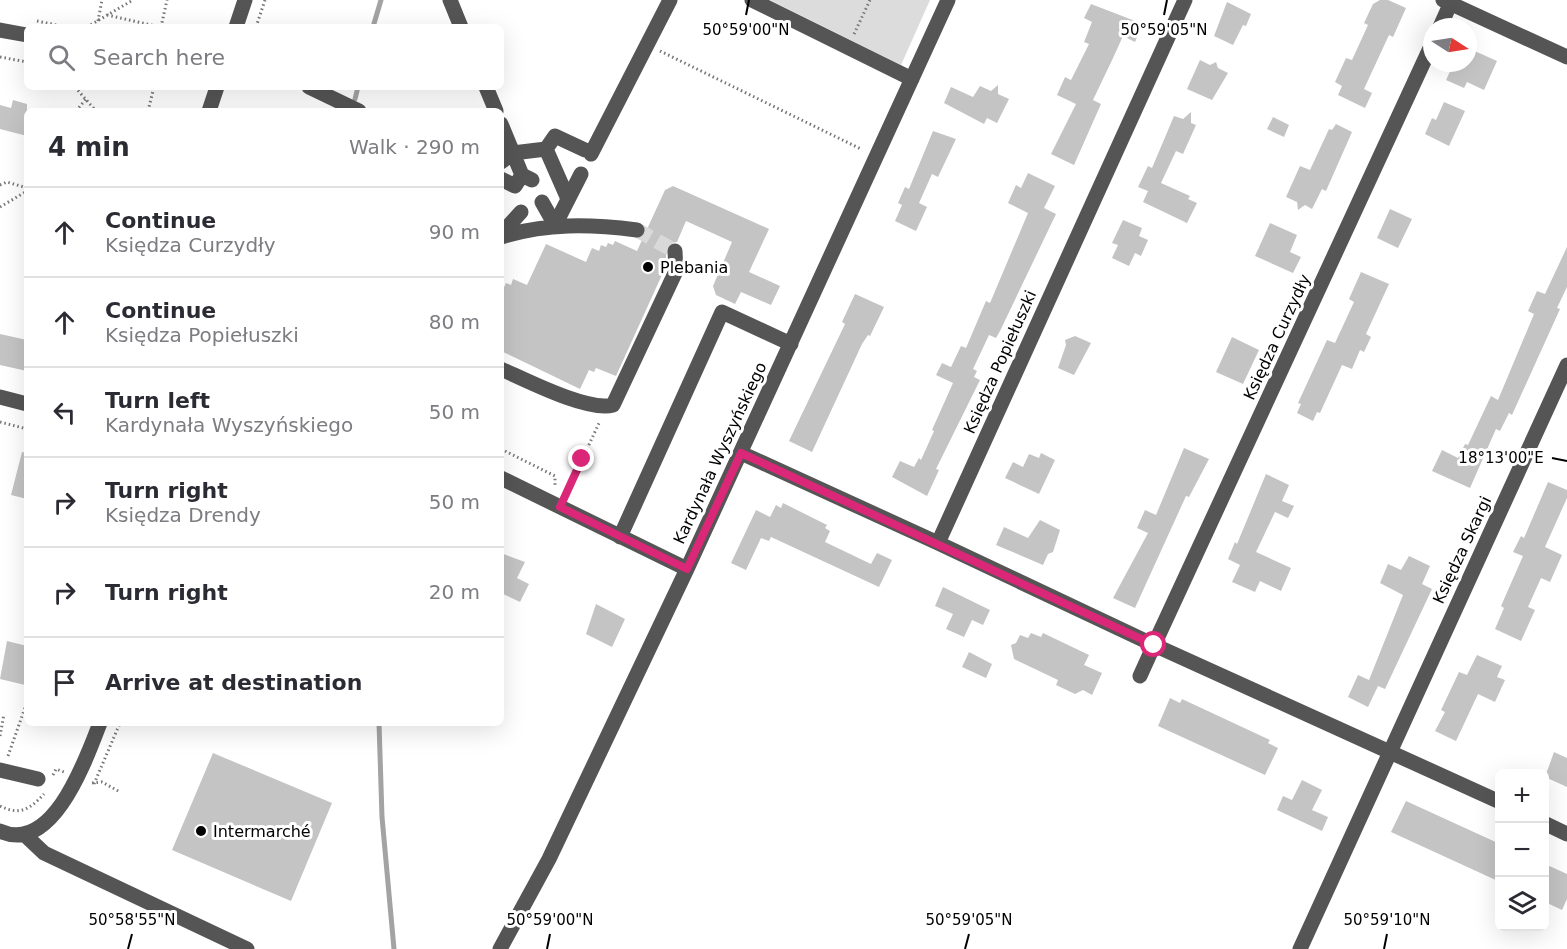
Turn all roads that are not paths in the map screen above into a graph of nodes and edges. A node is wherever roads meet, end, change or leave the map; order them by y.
1 (245, 0) edge
2 (450, 0) edge
3 (670, 0) edge
4 (752, 0) edge
5 (948, 0) edge
6 (1185, 0) edge
7 (1449, 1) edge
8 (1443, 18) edge
9 (237, 24) edge
10 (460, 24) edge
11 (0, 30) edge
12 (24, 34) edge
13 (1567, 57) edge
14 (1423, 63) edge
15 (912, 80) junction
16 (216, 90) edge
17 (315, 90) edge
18 (487, 90) edge
19 (210, 108) edge
20 (353, 108) edge
21 (495, 108) edge
22 (504, 140) edge
23 (546, 150) junction
24 (507, 157) edge
25 (581, 174) dead end
26 (504, 180) edge
27 (568, 199) junction
28 (542, 202) dead end
29 (521, 212) dead end
30 (555, 225) junction
31 (637, 230) tunnel mouth
32 (504, 232) edge
33 (504, 235) edge
34 (675, 251) dead end
35 (791, 344) junction
36 (1567, 364) edge
37 (504, 370) edge
38 (0, 397) edge
39 (24, 403) edge
40 (741, 453) junction
41 (504, 479) edge
42 (620, 537) junction
43 (938, 543) junction
44 (687, 569) junction
45 (1154, 645) junction
46 (1140, 676) dead end
47 (99, 726) edge
48 (1389, 751) junction
49 (3, 765) edge
50 (41, 775) road end
51 (1495, 800) edge
52 (1549, 825) edge
53 (0, 831) edge
54 (1567, 834) edge
55 (25, 835) junction
56 (247, 949) edge
57 (500, 949) edge
58 (1300, 949) edge

1 - 9 street
2 - 10 street
3 - 23 street
4 - 15 street
5 - 15 street, Kardynała Wyszyńskiego
6 - 43 street, Księdza Popiełuszki
7 - 8 street
7 - 13 street
11 - 12 street
14 - 45 street, Księdza Curzydły
15 - 35 street, Kardynała Wyszyńskiego
16 - 19 street
17 - 20 street
18 - 21 street
22 - 24 street
23 - 24 street
23 - 27 street
24 - 26 street
25 - 27 street
27 - 30 street
28 - 30 street
29 - 32 street
30 - 31 street
30 - 33 street
34 - 37 street
35 - 40 street, Kardynała Wyszyńskiego
35 - 42 street
36 - 48 street, Księdza Skargi
38 - 39 street
40 - 43 street
40 - 44 street, Kardynała Wyszyńskiego
41 - 42 street
42 - 44 street
43 - 45 street
44 - 57 street, Kardynała Wyszyńskiego
45 - 46 street, Księdza Curzydły
45 - 48 street
47 - 55 street
48 - 51 street
48 - 58 street, Księdza Skargi
49 - 50 street
52 - 54 street
53 - 55 street
55 - 56 street

